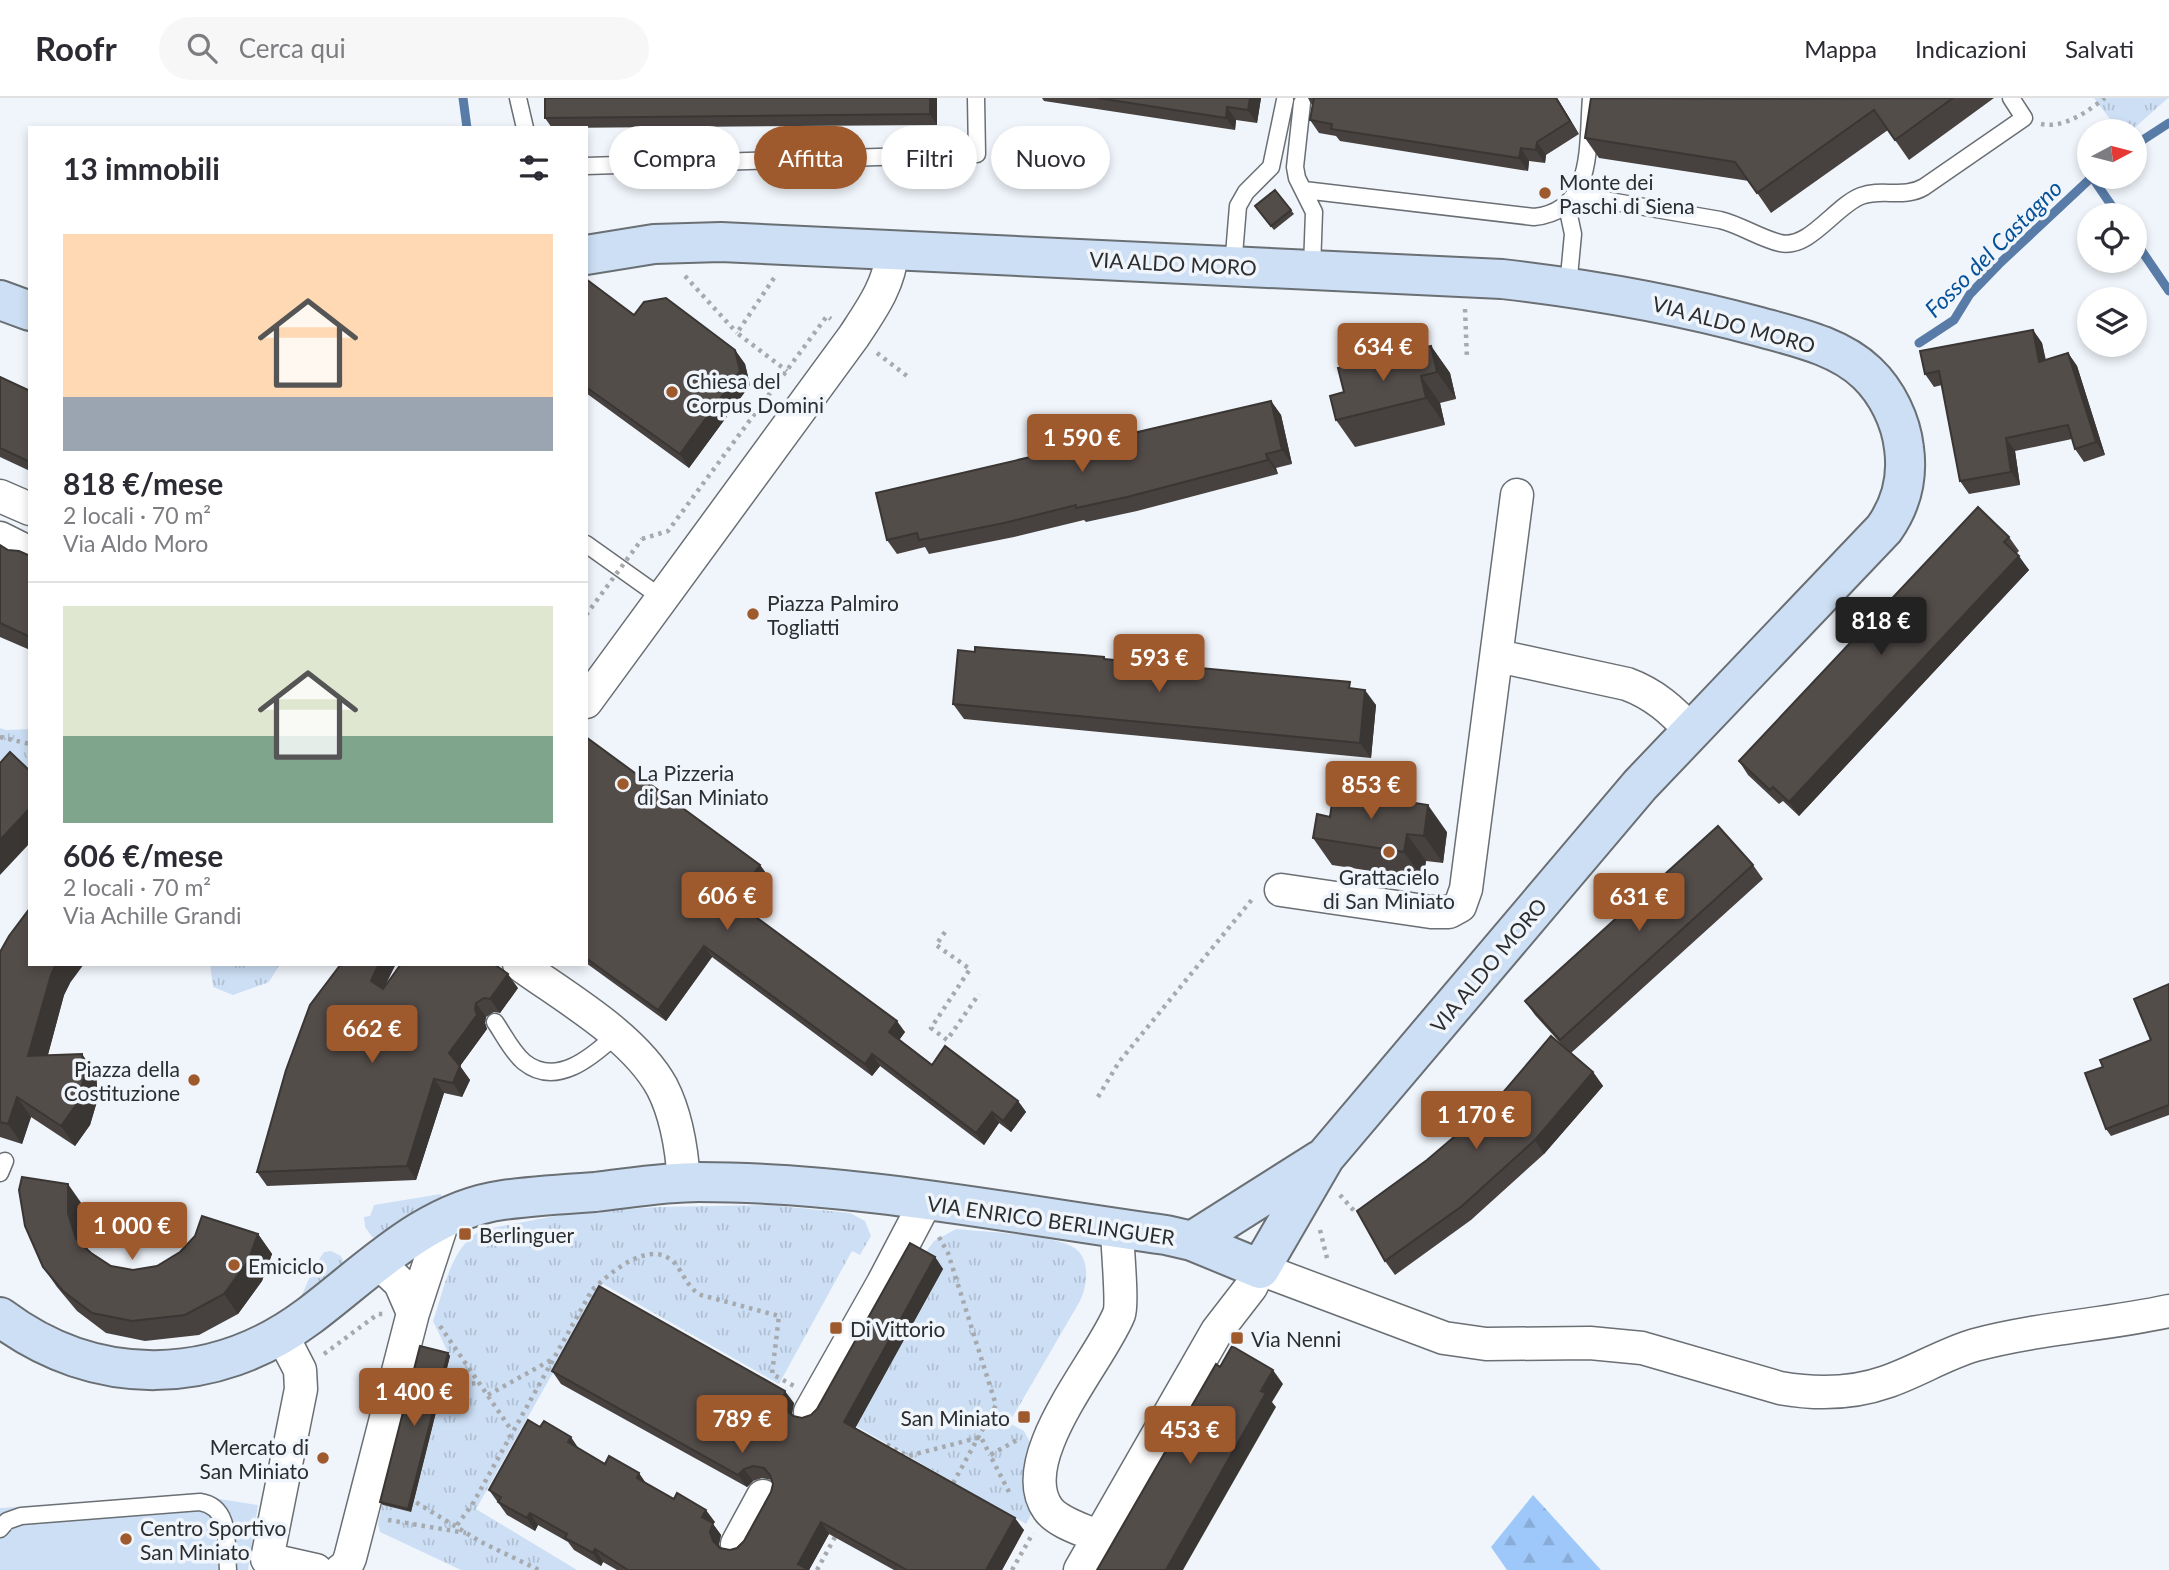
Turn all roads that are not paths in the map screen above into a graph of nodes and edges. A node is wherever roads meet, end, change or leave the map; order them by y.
1 (518, 98) edge
2 (976, 98) edge
3 (1591, 98) edge
4 (2011, 98) edge
5 (1285, 100) dead end
6 (1302, 103) dead end
7 (525, 126) edge
8 (588, 166) edge
9 (1304, 190) junction
10 (1578, 191) junction
11 (1567, 206) junction
12 (892, 252) junction
13 (588, 255) edge
14 (1233, 267) junction
15 (1312, 268) junction
16 (1568, 287) junction
17 (0, 300) edge
18 (28, 310) edge
19 (1517, 495) dead end
20 (0, 496) edge
21 (28, 508) edge
22 (0, 538) edge
23 (588, 545) edge
24 (28, 552) edge
25 (662, 598) junction
26 (1498, 656) junction
27 (588, 699) edge
28 (1692, 731) junction
29 (1281, 890) road end
30 (522, 966) edge
31 (495, 1022) edge
32 (616, 1035) junction
33 (1325, 1157) junction
34 (684, 1182) junction
35 (932, 1217) junction
36 (444, 1218) junction
37 (1117, 1228) junction
38 (1192, 1241) junction
39 (378, 1262) junction
40 (1260, 1269) junction
41 (2169, 1311) edge
42 (0, 1317) edge
43 (413, 1317) junction
44 (282, 1335) junction
45 (806, 1401) road end
46 (763, 1496) dead end
47 (0, 1529) edge
48 (1099, 1537) junction
49 (737, 1544) edge
50 (228, 1570) edge
51 (316, 1570) edge
52 (341, 1570) edge
53 (1080, 1570) edge

1 - 7 lane
2 - 8 lane
3 - 10 lane
4 - 10 lane
5 - 14 lane
6 - 9 lane
9 - 11 lane
9 - 15 lane
10 - 11 lane
11 - 16 lane
12 - 13 street, VIA ALDO MORO
12 - 14 street, VIA ALDO MORO
12 - 25 street
14 - 15 street, VIA ALDO MORO
15 - 16 street, VIA ALDO MORO
16 - 28 street, VIA ALDO MORO
17 - 18 street
19 - 26 street
20 - 21 street
22 - 24 street
23 - 25 lane
25 - 27 street
26 - 28 street
26 - 29 street
28 - 33 street, VIA ALDO MORO
30 - 32 street
31 - 32 lane
32 - 34 street
33 - 38 street, VIA ALDO MORO
33 - 40 street, VIA ALDO MORO
34 - 35 street, VIA ENRICO BERLINGUER
34 - 36 street, VIA ENRICO BERLINGUER
35 - 37 street, VIA ENRICO BERLINGUER
35 - 45 street
36 - 39 street, VIA ENRICO BERLINGUER
36 - 43 street
37 - 38 street, VIA ENRICO BERLINGUER
37 - 48 street
38 - 40 street, VIA ENRICO BERLINGUER
39 - 43 street
39 - 44 street, VIA ENRICO BERLINGUER
40 - 41 street, VIA ENRICO BERLINGUER
40 - 48 street
42 - 44 street, VIA ENRICO BERLINGUER
43 - 52 street
44 - 51 street
46 - 49 street
47 - 50 lane
48 - 53 street

